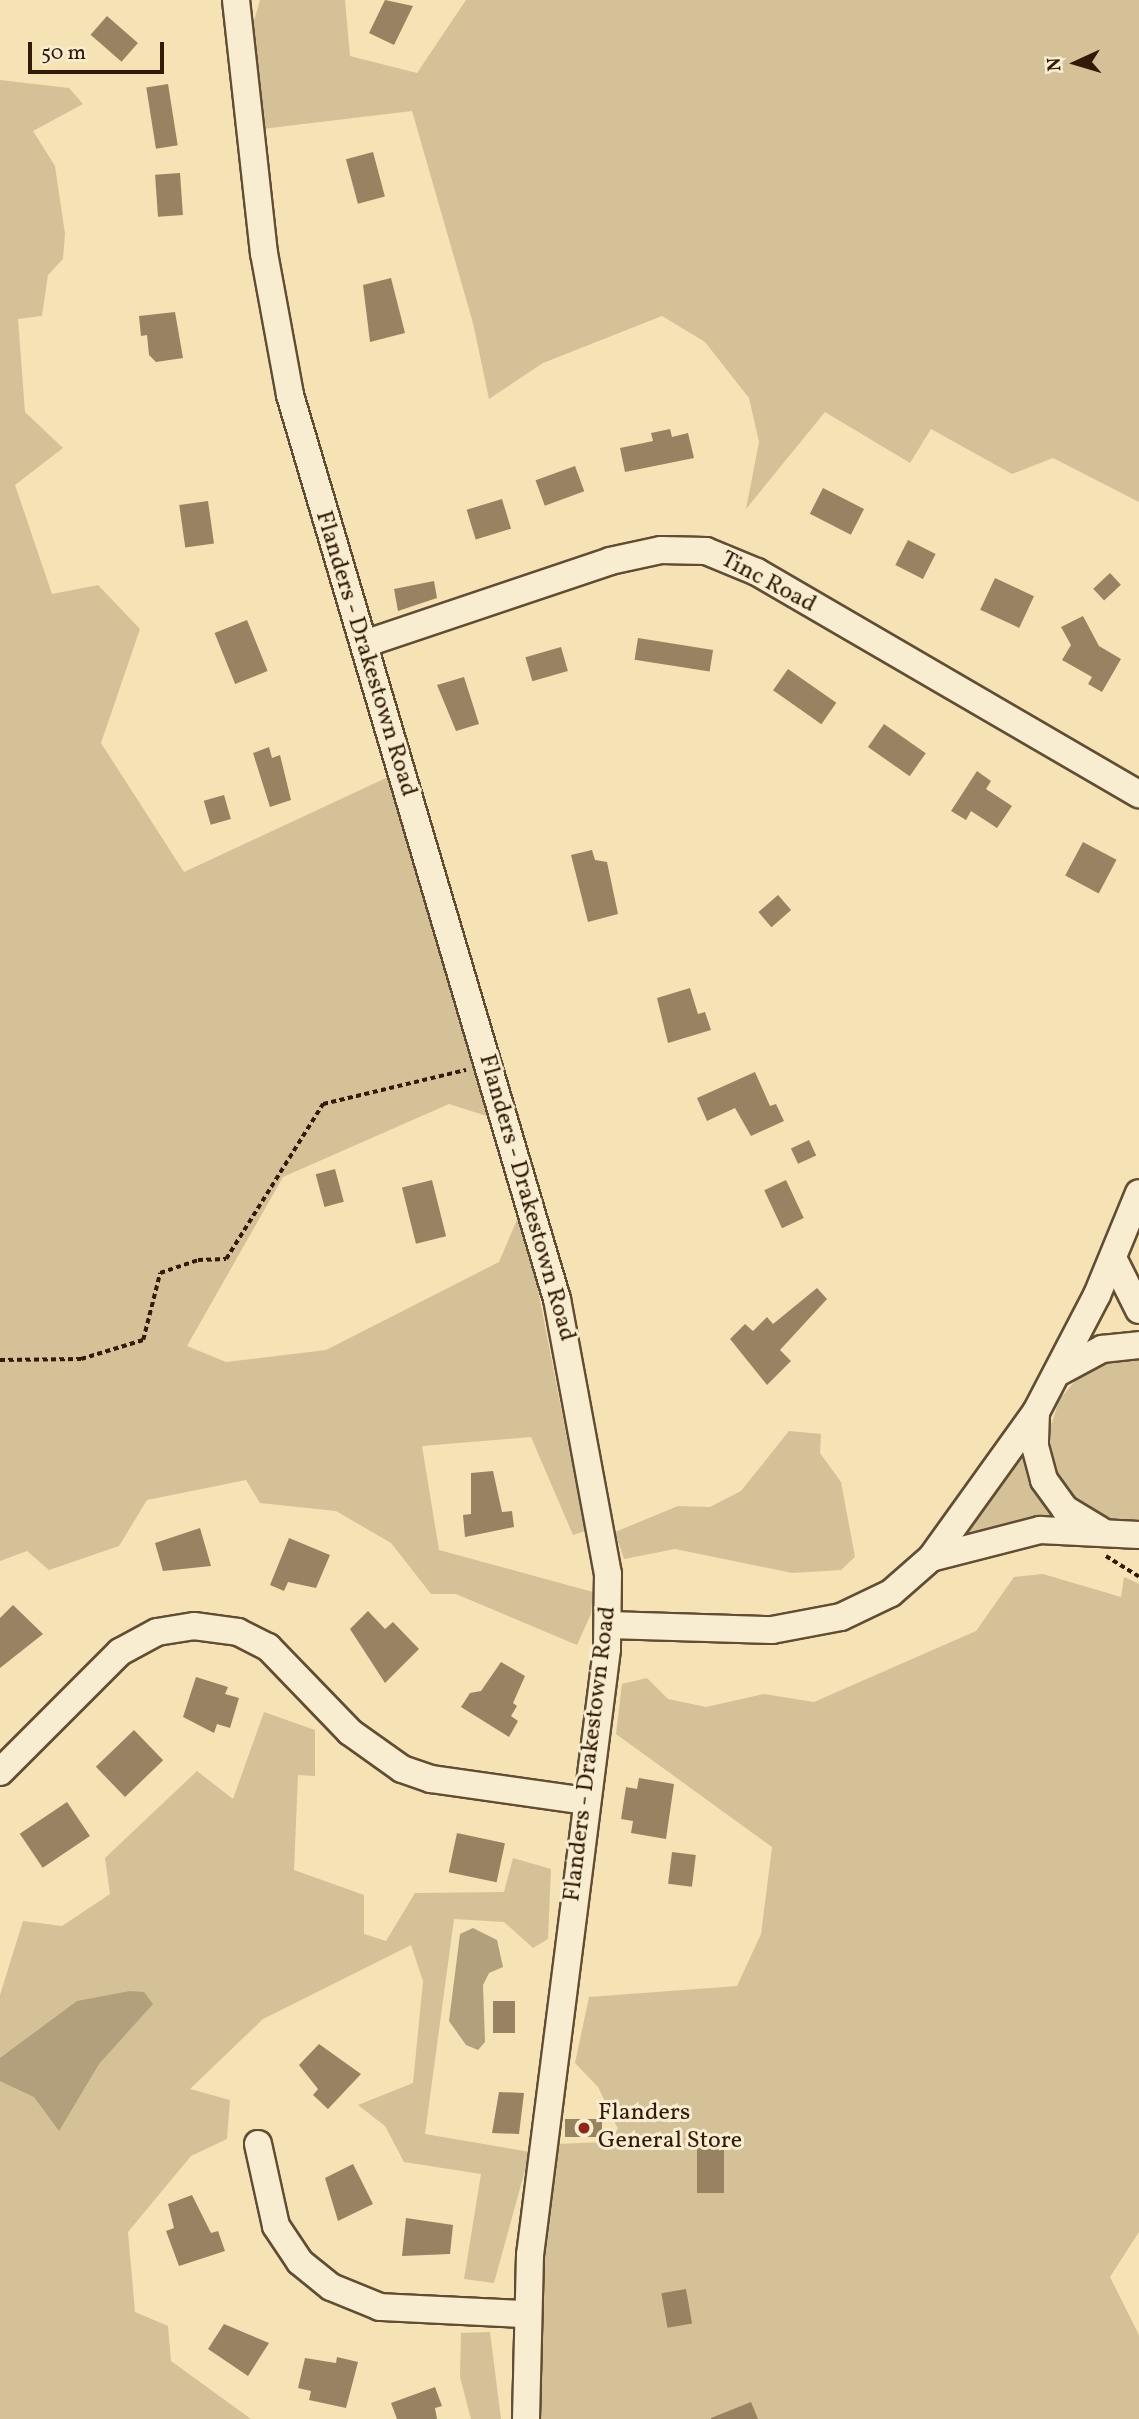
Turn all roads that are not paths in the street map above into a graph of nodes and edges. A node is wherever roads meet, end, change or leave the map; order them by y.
1 (236, 0) edge
2 (364, 644) junction
3 (1139, 794) edge
4 (1139, 1193) edge
5 (1113, 1258) junction
6 (1139, 1310) edge
7 (1139, 1345) edge
8 (1061, 1371) junction
9 (1036, 1412) junction
10 (1101, 1531) junction
11 (1139, 1535) edge
12 (931, 1558) junction
13 (609, 1625) junction
14 (0, 1772) edge
15 (586, 1801) junction
16 (258, 2144) dead end
17 (525, 2314) junction
18 (526, 2419) edge

1 - 2 street, Flanders - Drakestown Road
2 - 3 street, Tinc Road
2 - 13 street, Flanders - Drakestown Road
4 - 5 street
5 - 6 street
5 - 8 street
7 - 8 street
8 - 9 street
9 - 10 street
9 - 12 street
10 - 11 street
10 - 12 street
12 - 13 street
13 - 15 street, Flanders - Drakestown Road
14 - 15 street
15 - 17 street, Flanders - Drakestown Road
16 - 17 street
17 - 18 street, Flanders - Drakestown Road

